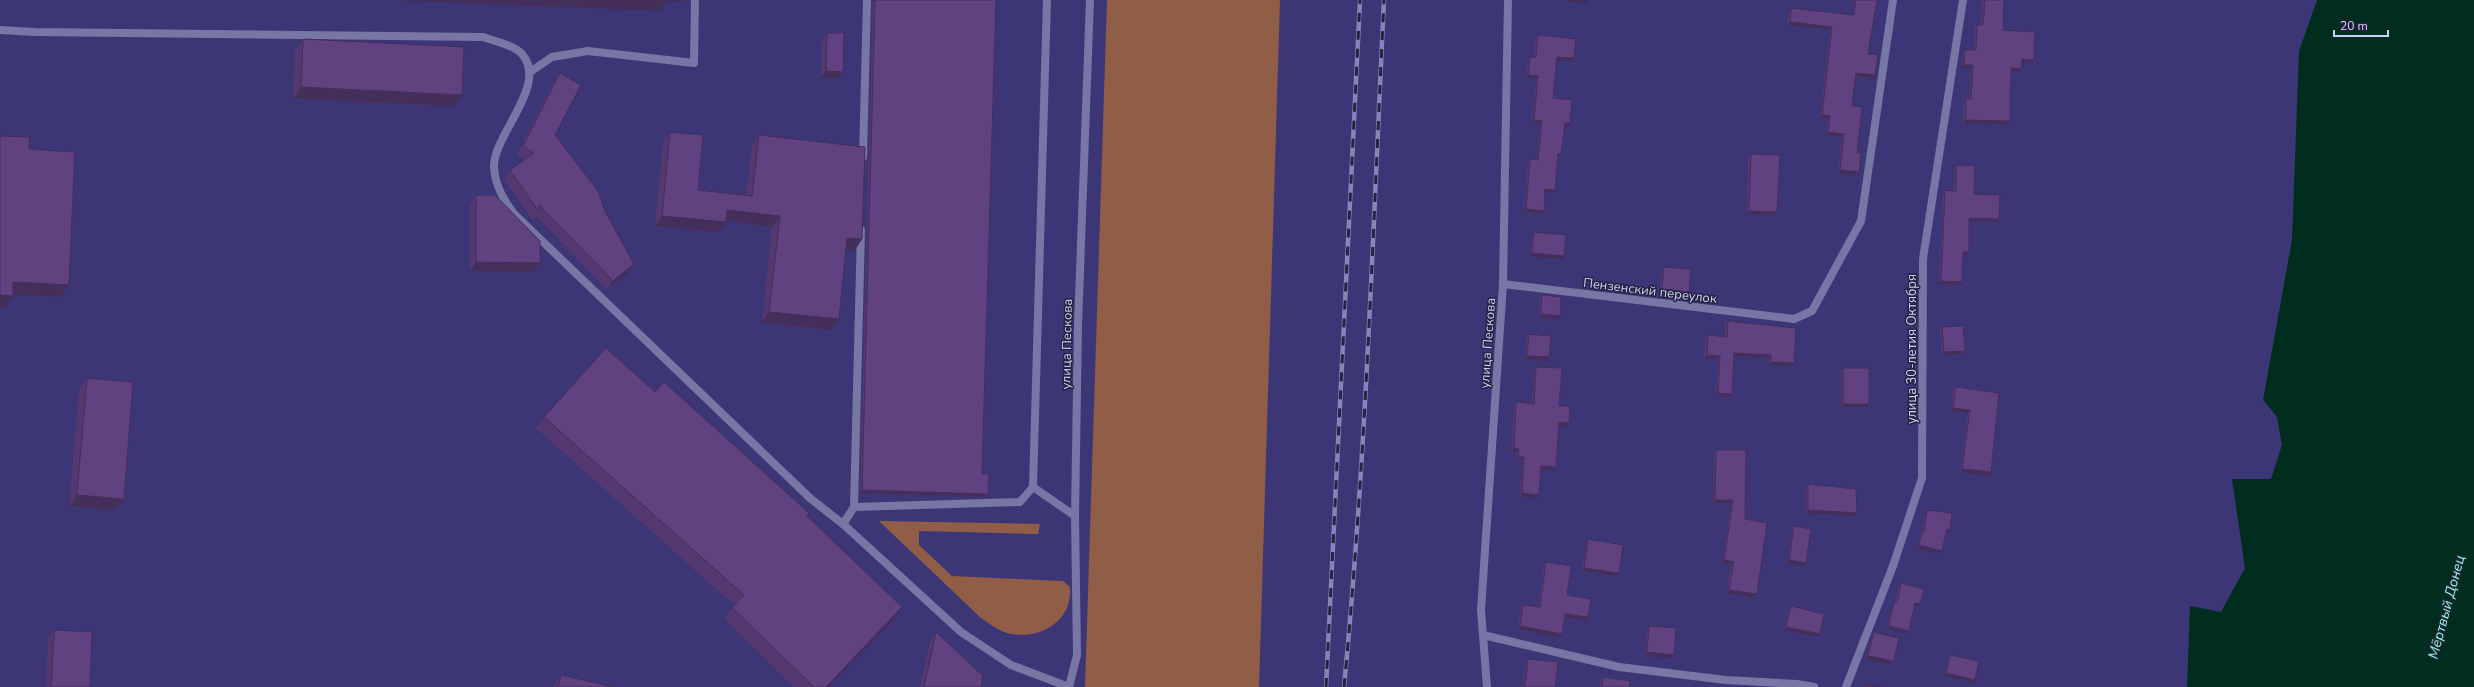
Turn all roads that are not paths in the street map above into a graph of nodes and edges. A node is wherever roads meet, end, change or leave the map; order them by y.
1 (695, 0) edge
2 (867, 0) edge
3 (1047, 0) edge
4 (1090, 0) edge
5 (1508, 0) edge
6 (1893, 0) edge
7 (1963, 0) edge
8 (0, 30) edge
9 (530, 72) junction
10 (863, 166) edge
11 (861, 222) edge
12 (1503, 284) junction
13 (1033, 488) junction
14 (854, 507) junction
15 (1074, 516) junction
16 (843, 524) junction
17 (1483, 635) junction
18 (1069, 687) edge
19 (1487, 687) edge
20 (1814, 687) edge
21 (1846, 687) edge

1 - 9 street
2 - 10 street
3 - 13 street
4 - 15 street, улица Пескова
5 - 12 street, улица Пескова
6 - 12 street, Пензенский переулок
7 - 21 street, улица 30-летия Октября
8 - 9 street
9 - 16 street
11 - 14 street
12 - 17 street, улица Пескова
13 - 14 street
13 - 15 street
14 - 16 street
15 - 18 street, улица Пескова
16 - 18 street
17 - 19 street, улица Пескова
17 - 20 street

